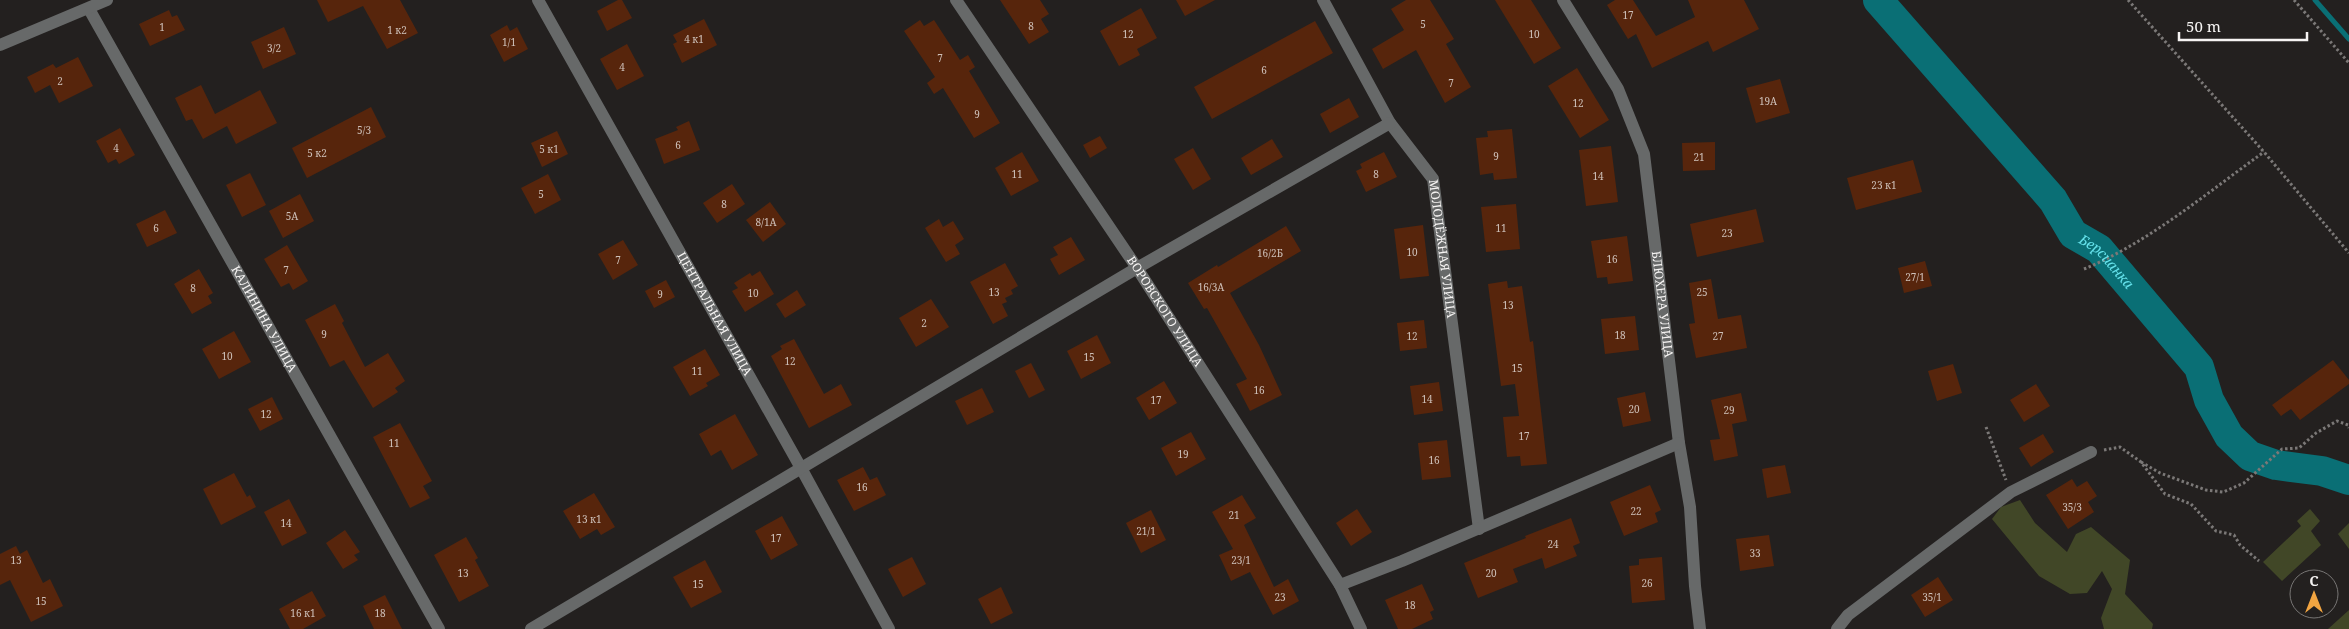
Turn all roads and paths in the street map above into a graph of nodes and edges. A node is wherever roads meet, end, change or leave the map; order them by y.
1 (107, 0) edge
2 (538, 0) edge
3 (956, 0) edge
4 (1323, 0) edge
5 (1563, 0) edge
6 (2128, 0) edge
7 (2294, 0) edge
8 (89, 9) junction
9 (0, 45) edge
10 (2349, 63) edge
11 (1390, 123) junction
12 (2264, 152) junction
13 (2349, 253) edge
14 (1137, 268) junction
15 (2084, 270) dead end
16 (1986, 427) dead end
17 (2349, 428) edge
18 (1679, 443) junction
19 (2092, 452) joint
20 (2141, 462) junction
21 (801, 468) junction
22 (2011, 492) junction
23 (1479, 528) junction
24 (2260, 562) dead end
25 (1340, 585) junction
26 (439, 629) edge
27 (531, 629) edge
28 (889, 629) edge
29 (1361, 629) edge
30 (1700, 629) edge
31 (1837, 629) edge

1 - 8 street
2 - 21 street, ЦЕНТРАЛЬНАЯ УЛИЦА
3 - 14 street, ВОРОВСКОГО УЛИЦА
4 - 11 street, МОЛОДЁЖНАЯ УЛИЦА
5 - 18 street, БЛЮХЕРА УЛИЦА
6 - 12 path
7 - 10 path
8 - 9 street
8 - 26 street, КАЛИНИНА УЛИЦА
11 - 14 street
11 - 23 street, МОЛОДЁЖНАЯ УЛИЦА
12 - 13 path
12 - 15 path
14 - 21 street
14 - 25 street, ВОРОВСКОГО УЛИЦА
16 - 22 path
17 - 20 path
18 - 23 street
18 - 30 street, БЛЮХЕРА УЛИЦА
19 - 20 path
19 - 22 street
20 - 24 path
21 - 27 street
21 - 28 street, ЦЕНТРАЛЬНАЯ УЛИЦА
22 - 31 street
23 - 25 street
25 - 29 street, ВОРОВСКОГО УЛИЦА

